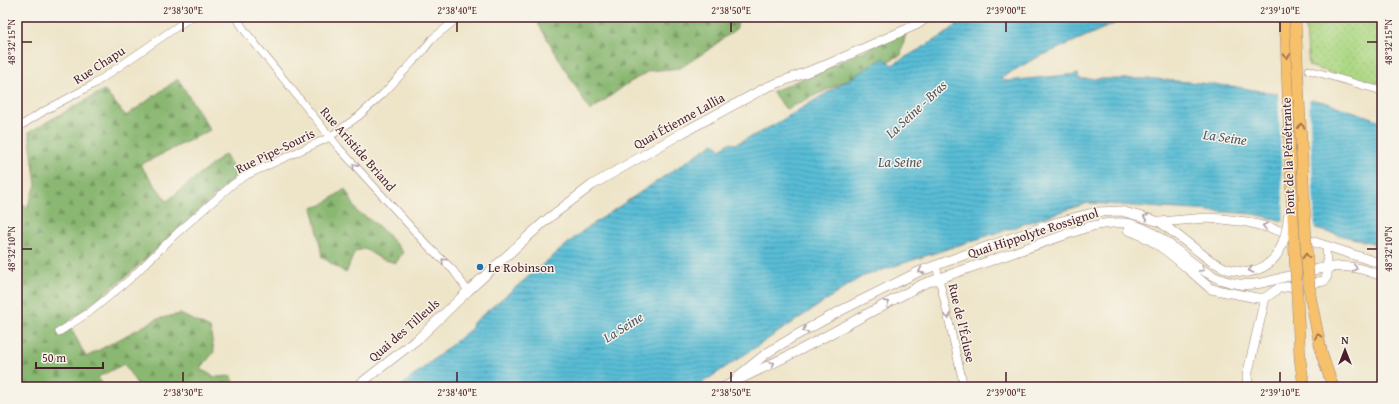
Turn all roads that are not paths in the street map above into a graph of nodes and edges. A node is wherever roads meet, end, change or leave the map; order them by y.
1 (192, 17) edge
2 (236, 17) edge
3 (459, 17) edge
4 (928, 17) edge
5 (1284, 17) edge
6 (1295, 17) edge
7 (1309, 70) dead end
8 (1382, 91) edge
9 (17, 128) edge
10 (330, 137) junction
11 (1291, 179) junction
12 (1160, 222) junction
13 (1107, 224) junction
14 (1326, 246) junction
15 (1382, 264) edge
16 (936, 265) junction
17 (1327, 268) junction
18 (1382, 276) edge
19 (940, 278) junction
20 (468, 291) junction
21 (1265, 298) junction
22 (59, 332) dead end
23 (356, 387) edge
24 (724, 387) edge
25 (964, 387) edge
26 (1248, 387) edge
27 (1304, 387) edge
28 (1333, 387) edge

1 - 9 street, Rue Chapu
2 - 10 street, Rue Aristide Briand
3 - 10 street, Rue Pipe-Souris
4 - 20 street, Quai Étienne Lallia
5 -> 11 main road, Pont de la Pénétrante
28 -> 6 main road, Pont de la Pénétrante, bridge
7 - 8 street
20 -> 10 street, Rue Aristide Briand
10 - 22 street, Rue Pipe-Souris
11 -> 12 street, bridge
11 - 27 main road, Pont de la Pénétrante, bridge
14 -> 12 street, Quai Hippolyte Rossignol
12 -> 16 street, Quai Hippolyte Rossignol
13 -> 17 street, Quai Hippolyte Rossignol
13 - 19 street, Quai Hippolyte Rossignol
13 - 21 street
14 - 15 street, Quai Hippolyte Rossignol
14 - 17 street
16 - 19 street, Rue de l'Écluse
16 -> 24 street, Quai Hippolyte Rossignol
17 -> 18 street, Quai Hippolyte Rossignol
17 - 21 street
24 -> 19 street, Quai Hippolyte Rossignol
19 -> 25 street, Rue de l'Écluse
20 - 23 street, Quai des Tilleuls
21 - 26 street

